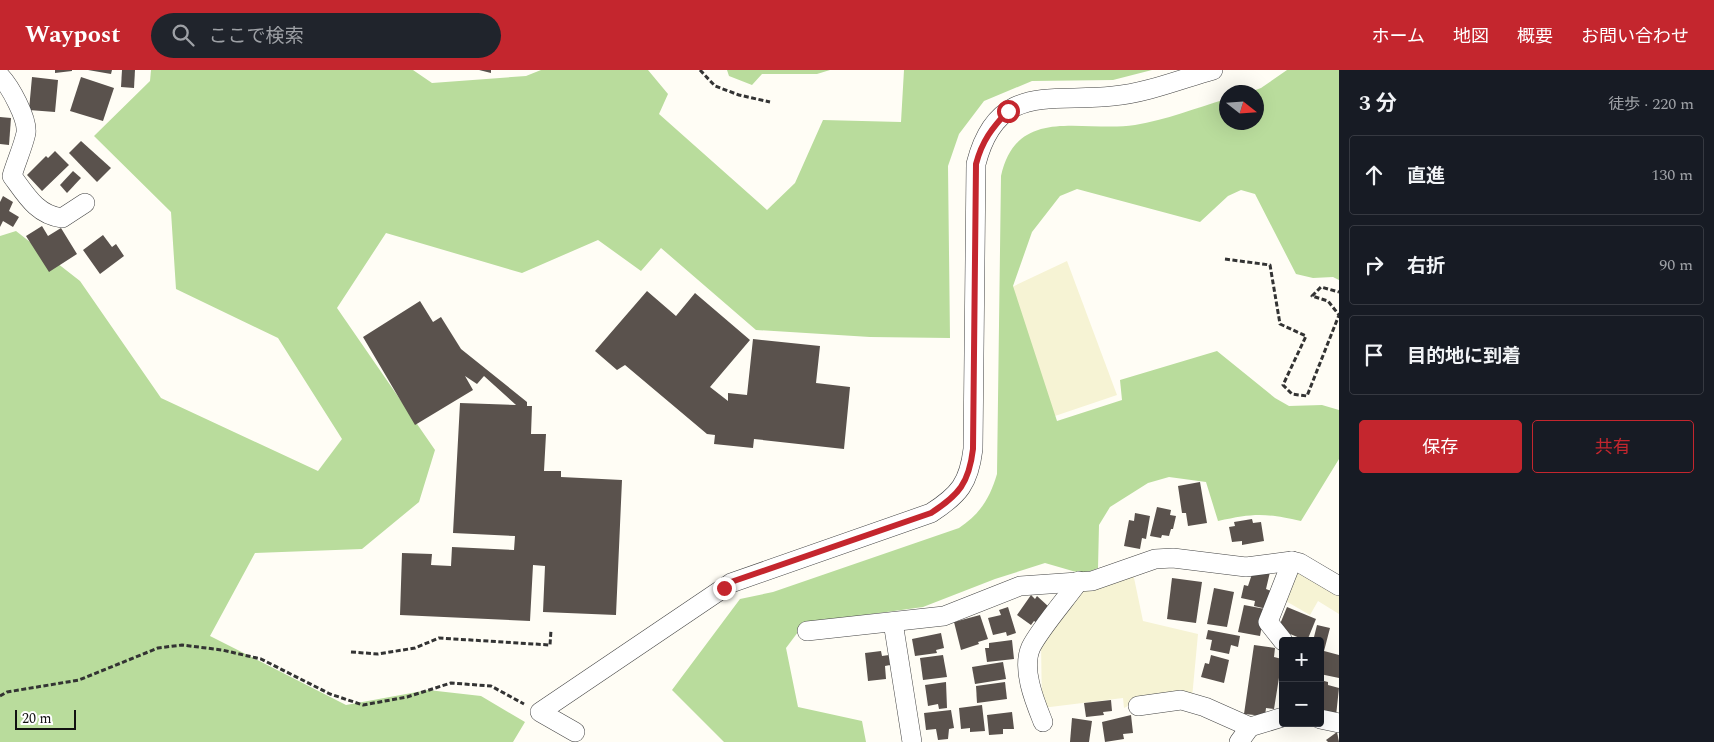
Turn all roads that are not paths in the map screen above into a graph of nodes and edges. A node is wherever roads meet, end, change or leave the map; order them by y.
1 (1213, 70) edge
2 (0, 76) edge
3 (6, 176) edge
4 (84, 203) dead end
5 (1292, 561) junction
6 (1079, 582) junction
7 (1339, 586) edge
8 (893, 622) junction
9 (807, 631) dead end
10 (1280, 637) edge
11 (1138, 706) dead end
12 (1279, 717) edge
13 (1324, 720) edge
14 (1043, 722) dead end
15 (1339, 723) edge
16 (575, 732) dead end
17 (1244, 734) edge
18 (912, 742) edge

1 - 16 street
2 - 3 street
3 - 4 street
5 - 6 street
5 - 7 street
5 - 10 street
6 - 8 street
6 - 14 street
8 - 9 street
8 - 18 street
11 - 17 street
12 - 17 street
13 - 15 street

